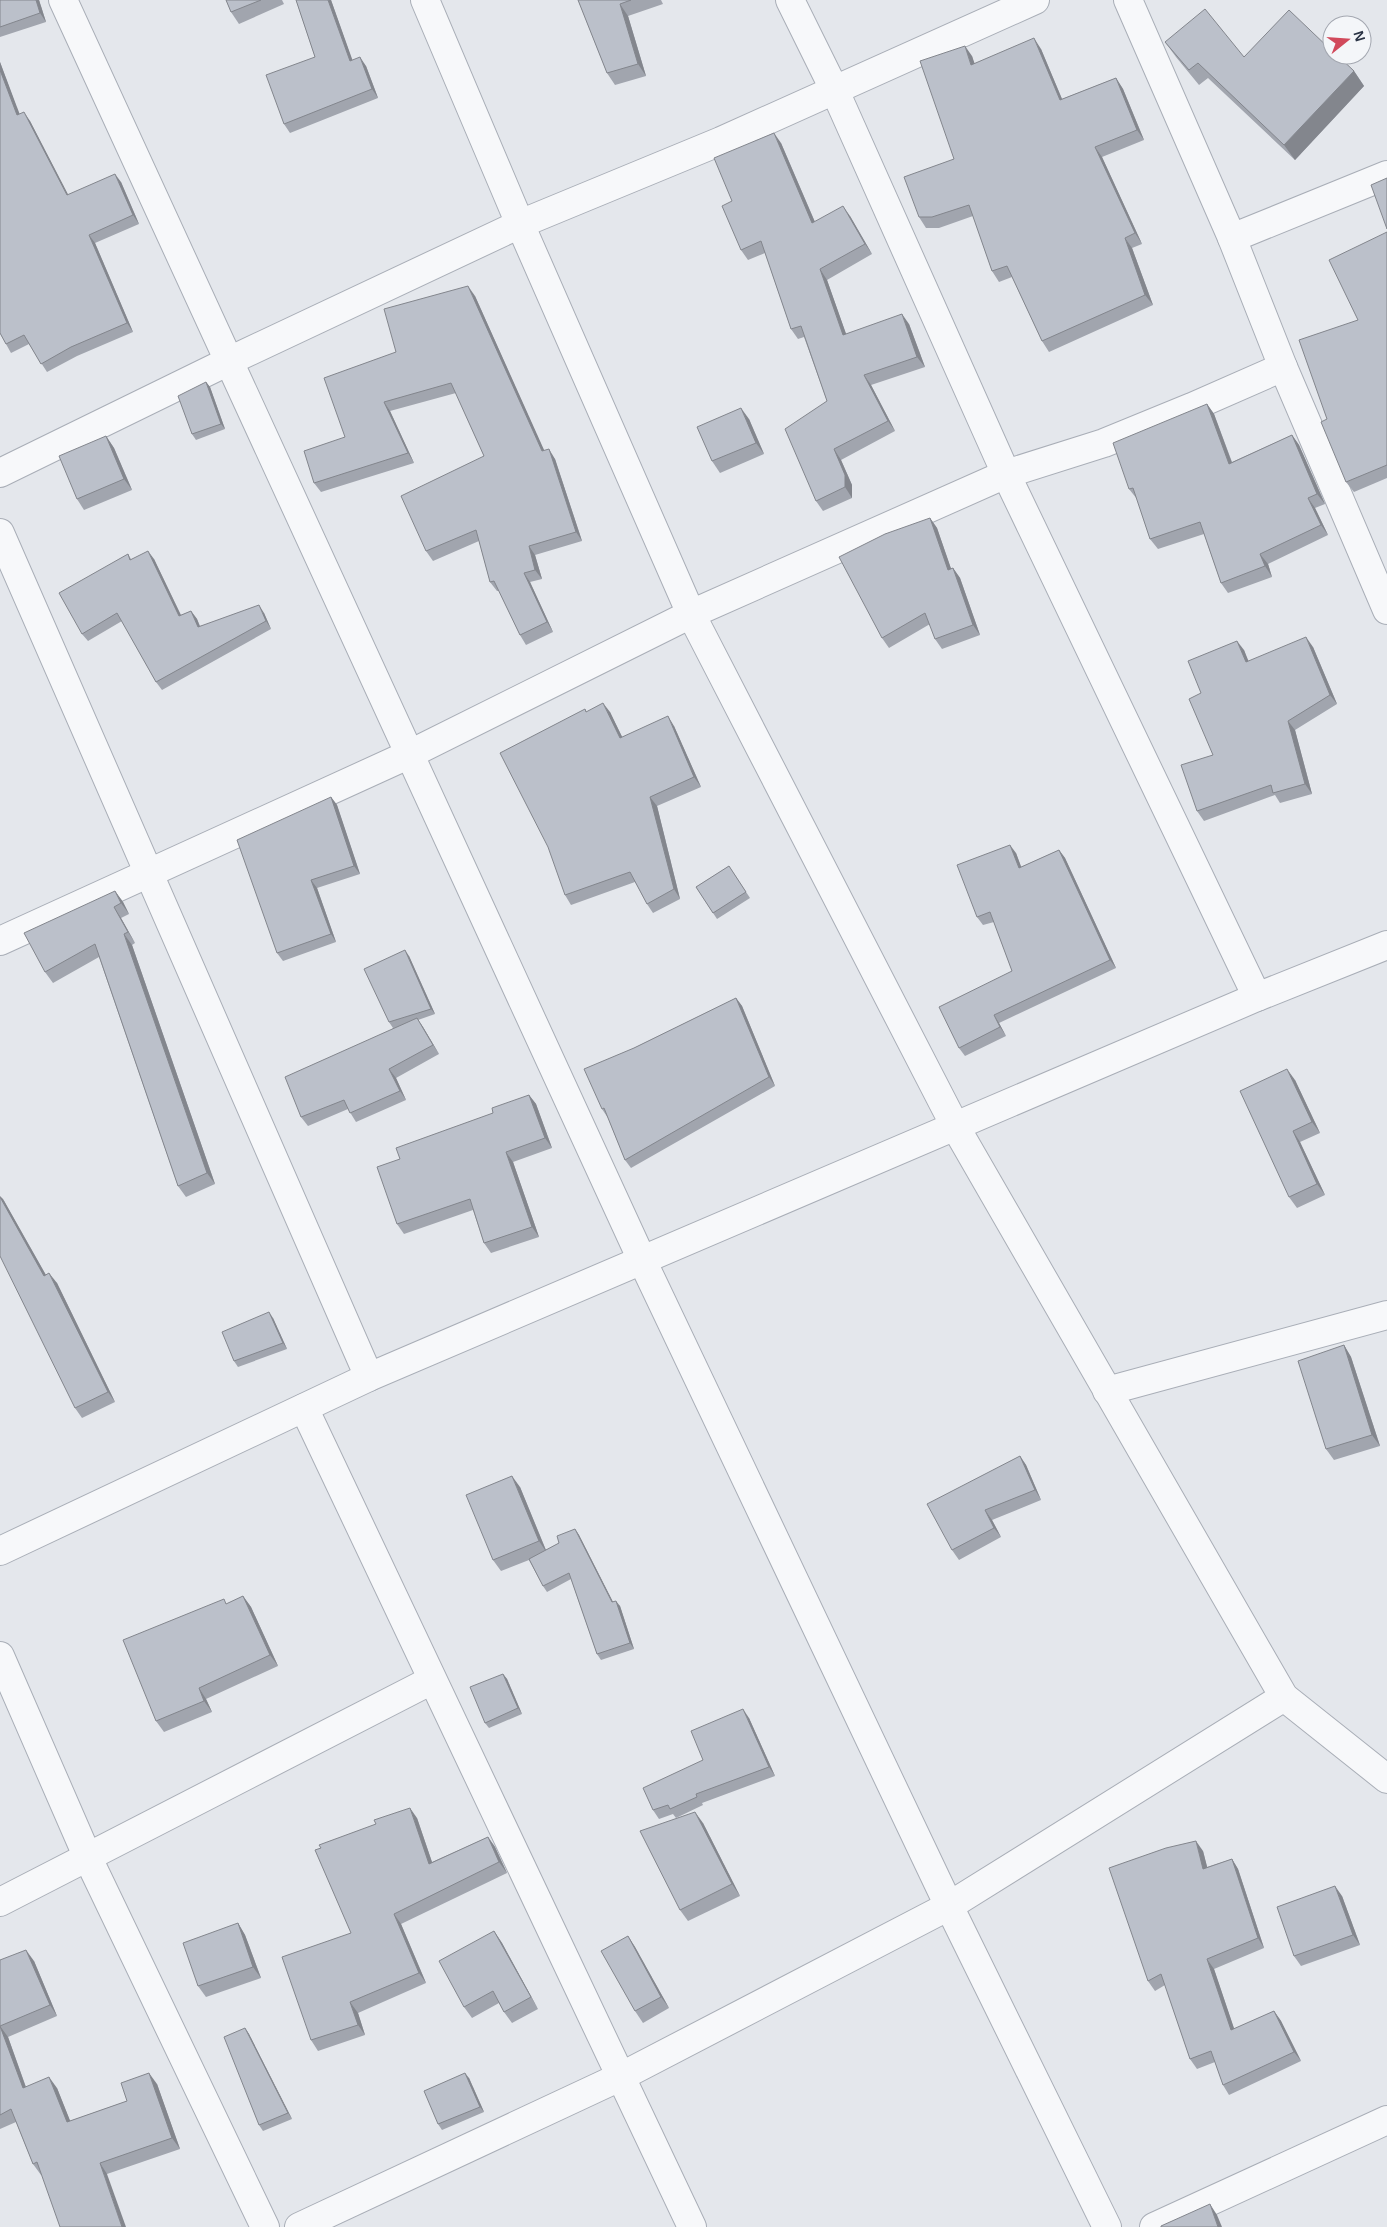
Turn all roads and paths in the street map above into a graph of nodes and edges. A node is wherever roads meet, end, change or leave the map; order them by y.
1 (63, 0) edge
2 (425, 0) edge
3 (790, 0) edge
4 (1035, 0) edge
5 (1128, 0) edge
6 (835, 92) junction
7 (1387, 175) edge
8 (520, 224) junction
9 (1232, 238) junction
10 (229, 361) junction
11 (1283, 367) junction
12 (0, 472) edge
13 (1006, 474) junction
14 (0, 533) edge
15 (1387, 610) edge
16 (690, 614) junction
17 (410, 754) junction
18 (148, 872) junction
19 (0, 941) edge
20 (1387, 945) edge
21 (1257, 997) junction
22 (955, 1126) junction
23 (642, 1260) junction
24 (1387, 1314) edge
25 (369, 1377) junction
26 (1107, 1391) junction
27 (304, 1408) junction
28 (0, 1551) edge
29 (0, 1656) edge
30 (432, 1680) junction
31 (1284, 1698) junction
32 (1387, 1779) edge
33 (88, 1858) junction
34 (0, 1902) edge
35 (949, 1906) junction
36 (622, 2076) junction
37 (1387, 2120) edge
38 (265, 2227) edge
39 (299, 2227) edge
40 (692, 2227) edge
41 (1107, 2227) edge
42 (1154, 2227) edge

1 - 10 street
2 - 8 street
3 - 6 street
4 - 6 street
5 - 9 street
6 - 8 street
6 - 13 street
7 - 9 street
8 - 10 street
8 - 16 street
9 - 11 street
10 - 12 street
10 - 17 street
11 - 13 street
11 - 15 street
13 - 16 street
13 - 21 street
14 - 18 street
16 - 17 street
16 - 22 street
17 - 18 street
17 - 23 street
18 - 19 street
18 - 25 street
20 - 21 street
21 - 22 street
22 - 23 street
22 - 26 street
23 - 25 street
23 - 35 street
24 - 26 street
25 - 27 street
26 - 31 street
27 - 28 street
27 - 30 street
29 - 33 street
30 - 33 street
30 - 36 street
31 - 32 street
31 - 35 street
33 - 34 street
33 - 38 street
35 - 36 street
35 - 41 street
36 - 39 street
36 - 40 street
37 - 42 street

